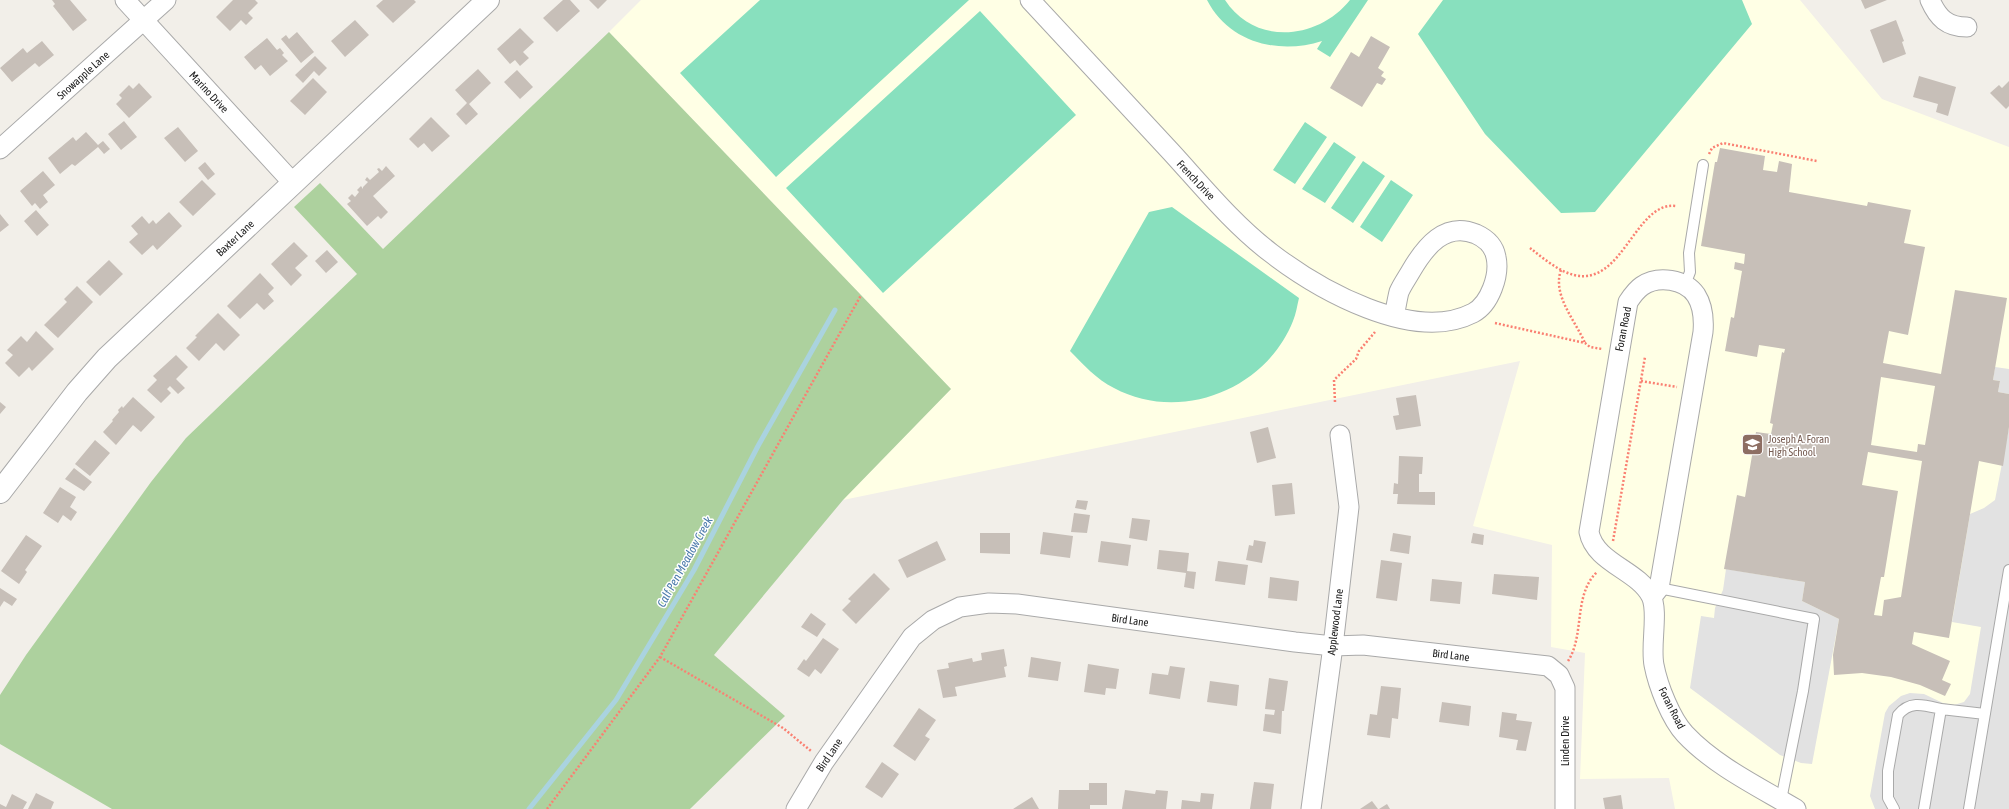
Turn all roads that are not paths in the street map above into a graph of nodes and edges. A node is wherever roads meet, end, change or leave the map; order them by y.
1 (125, 0) edge
2 (166, 0) edge
3 (488, 0) edge
4 (1030, 0) edge
5 (1930, 0) edge
6 (143, 21) junction
7 (1967, 26) dead end
8 (0, 149) edge
9 (1703, 165) road end
10 (294, 183) junction
11 (1685, 285) junction
12 (1394, 316) junction
13 (1340, 434) dead end
14 (0, 492) edge
15 (2009, 570) edge
16 (1655, 592) junction
17 (2006, 613) edge
18 (1333, 646) junction
19 (1559, 675) joint
20 (1941, 709) junction
21 (1985, 714) junction
22 (1788, 804) edge
23 (796, 809) edge
24 (1311, 809) edge
25 (1565, 809) edge
26 (1894, 809) edge
27 (1924, 809) edge
28 (1969, 809) edge

1 - 6 street, Marino Drive
2 - 6 street, Snowapple Lane
3 - 10 street, Baxter Lane
4 - 12 street, French Drive
5 - 7 street
6 - 8 street, Snowapple Lane
6 - 10 street, Marino Drive
9 - 11 lane
10 - 14 street, Baxter Lane
11 - 16 street, Foran Road
11 - 16 street, Foran Road
12 - 12 street, French Drive
13 - 18 street, Applewood Lane
15 - 17 lane
16 - 22 street, Foran Road
16 - 22 lane
17 - 21 lane
18 - 19 street, Bird Lane
18 - 23 street, Bird Lane
18 - 24 street, Applewood Lane
19 - 25 street, Linden Drive
20 - 21 lane
20 - 26 lane
20 - 27 lane
21 - 28 lane

